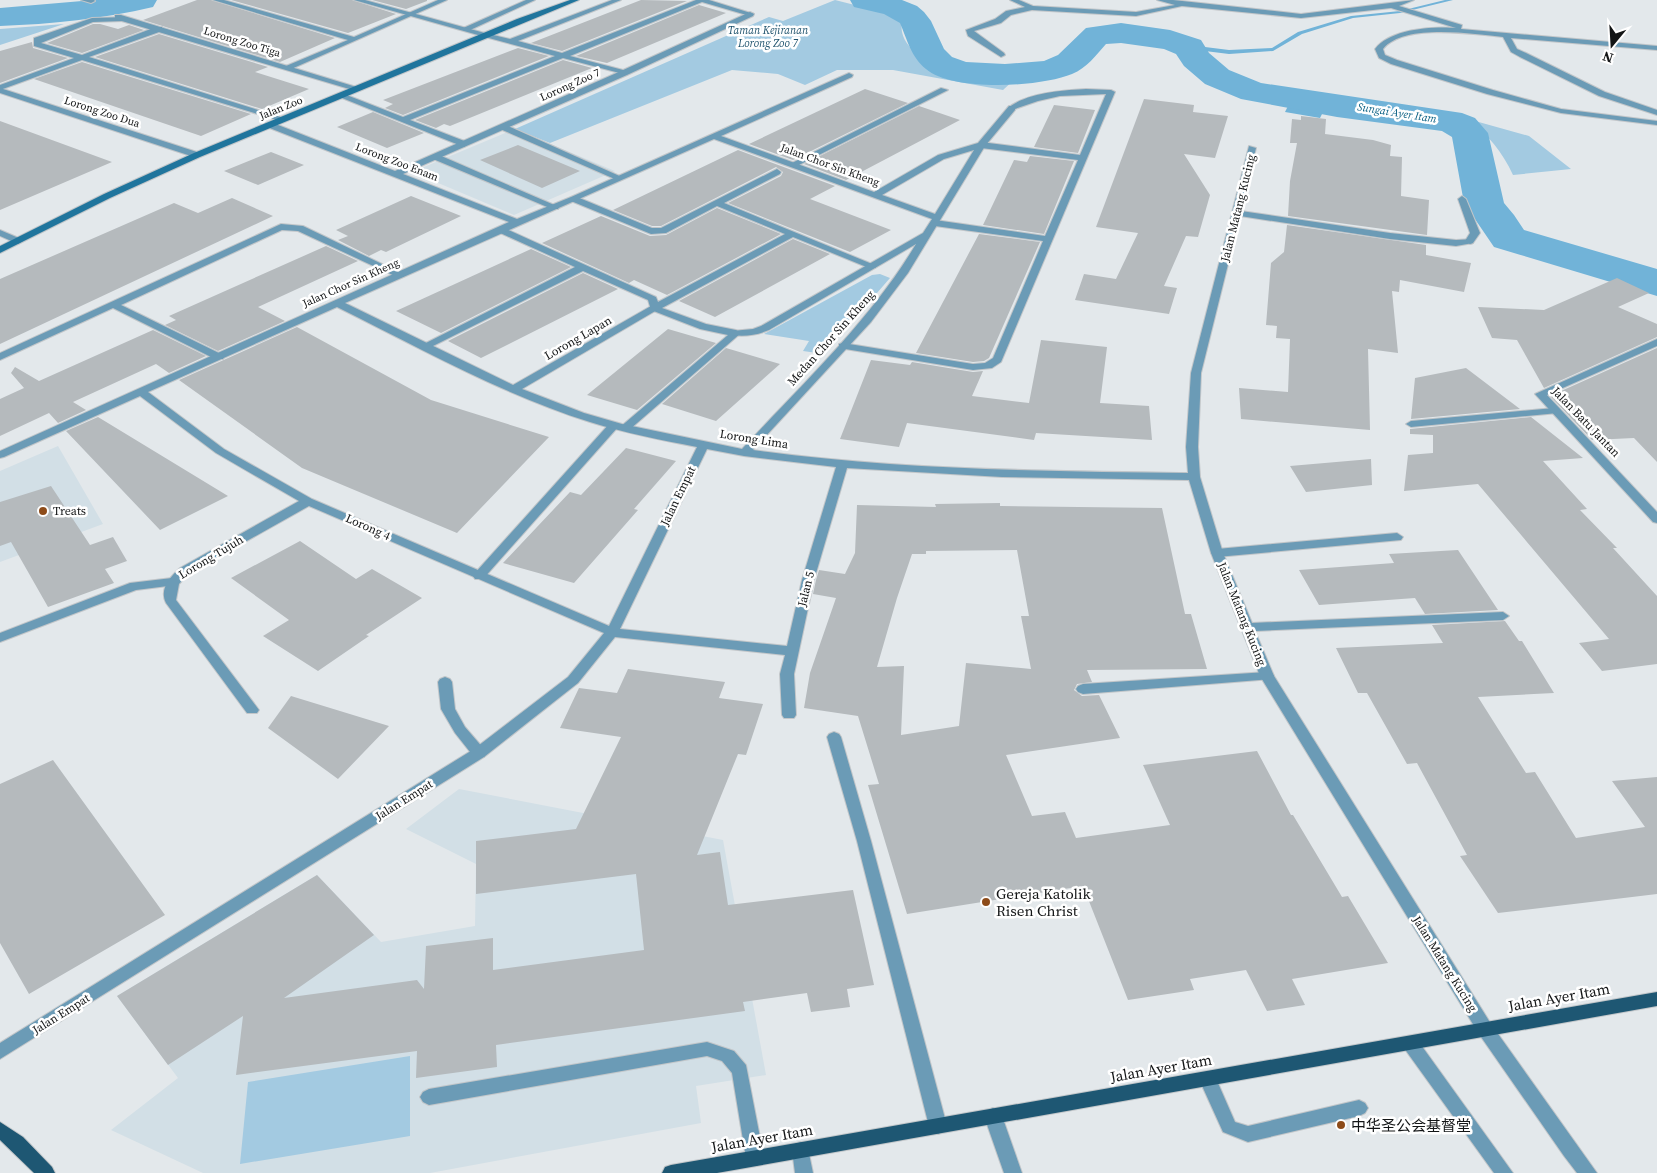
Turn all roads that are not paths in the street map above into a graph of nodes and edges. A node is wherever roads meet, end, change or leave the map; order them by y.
1 (216, 0) edge
2 (357, 0) edge
3 (444, 0) edge
4 (532, 0) edge
5 (576, 0) edge
6 (618, 0) edge
7 (701, 0) edge
8 (1013, 0) edge
9 (1160, 0) edge
10 (1411, 0) edge
11 (1184, 4) junction
12 (1390, 6) junction
13 (1032, 8) junction
14 (410, 14) junction
15 (465, 29) junction
16 (159, 30) junction
17 (1472, 32) junction
18 (488, 35) junction
19 (1506, 35) junction
20 (354, 39) junction
21 (511, 41) junction
22 (1657, 48) edge
23 (1002, 55) dead end
24 (563, 56) junction
25 (81, 58) junction
26 (289, 68) junction
27 (624, 74) junction
28 (849, 75) dead end
29 (0, 89) edge
30 (359, 89) junction
31 (944, 90) dead end
32 (341, 96) junction
33 (1657, 113) edge
34 (283, 119) junction
35 (403, 120) junction
36 (1657, 122) edge
37 (270, 125) junction
38 (502, 127) junction
39 (714, 136) junction
40 (464, 144) junction
41 (981, 145) junction
42 (1252, 148) dead end
43 (197, 155) junction
44 (436, 157) junction
45 (1084, 158) junction
46 (792, 165) junction
47 (777, 172) dead end
48 (396, 174) junction
49 (620, 178) junction
50 (875, 195) junction
51 (574, 199) junction
52 (1462, 199) dead end
53 (717, 204) junction
54 (555, 207) junction
55 (1237, 213) junction
56 (936, 221) junction
57 (517, 222) junction
58 (501, 230) junction
59 (0, 233) edge
60 (792, 234) junction
61 (928, 234) junction
62 (1049, 239) junction
63 (18, 240) junction
64 (0, 250) edge
65 (872, 266) junction
66 (583, 267) junction
67 (400, 275) junction
68 (337, 303) junction
69 (112, 304) junction
70 (654, 308) junction
71 (736, 333) junction
72 (1657, 342) edge
73 (425, 346) junction
74 (842, 346) junction
75 (0, 357) edge
76 (219, 357) junction
77 (514, 389) junction
78 (141, 392) junction
79 (1554, 411) junction
80 (1411, 424) dead end
81 (620, 426) junction
82 (703, 446) junction
83 (744, 453) junction
84 (0, 456) edge
85 (842, 466) junction
86 (1194, 477) junction
87 (308, 501) junction
88 (1657, 519) edge
89 (1397, 537) dead end
90 (1218, 553) junction
91 (479, 576) junction
92 (172, 582) junction
93 (1503, 616) dead end
94 (1248, 627) junction
95 (612, 632) junction
96 (0, 638) edge
97 (792, 651) junction
98 (1267, 676) junction
99 (445, 682) dead end
100 (1083, 689) dead end
101 (252, 710) dead end
102 (789, 715) dead end
103 (834, 737) dead end
104 (479, 753) junction
105 (1657, 999) edge
106 (1485, 1029) junction
107 (1410, 1042) junction
108 (0, 1052) edge
109 (1208, 1078) junction
110 (429, 1097) dead end
111 (1359, 1108) dead end
112 (993, 1116) junction
113 (938, 1126) junction
114 (0, 1130) edge
115 (801, 1150) junction
116 (755, 1158) junction
117 (46, 1173) edge
118 (671, 1173) edge
119 (804, 1173) edge
120 (1013, 1173) edge
121 (1504, 1173) edge
122 (1588, 1173) edge

1 - 20 street
2 - 14 street
3 - 14 street
4 - 15 street
5 - 18 main road, Jalan Zoo
6 - 21 street
7 - 24 street
7 - 27 street, Lorong Zoo 7
8 - 13 street
9 - 11 street
10 - 12 street
11 - 12 street
11 - 13 street
12 - 17 street
13 - 23 street
14 - 15 street
14 - 20 street
15 - 18 street
16 - 25 street
16 - 25 street, Lorong Zoo Tiga
16 - 26 street, Lorong Zoo Tiga
17 - 19 street
17 - 36 street
18 - 21 street
18 - 30 main road, Jalan Zoo
19 - 22 street
19 - 33 street
20 - 26 street
21 - 24 street
24 - 27 street
24 - 35 street
25 - 29 street
25 - 34 street
26 - 30 street, Lorong Zoo Tiga
27 - 38 street, Lorong Zoo 7
28 - 39 street, Jalan Chor Sin Kheng
29 - 43 street, Lorong Zoo Dua
30 - 32 main road, Jalan Zoo
31 - 46 street
32 - 34 main road, Jalan Zoo
32 - 35 street
34 - 37 main road, Jalan Zoo
35 - 40 street
37 - 43 main road, Jalan Zoo
37 - 48 street, Lorong Zoo Enam
38 - 40 street, Lorong Zoo 7
38 - 49 street
39 - 46 street, Jalan Chor Sin Kheng
39 - 49 street, Jalan Chor Sin Kheng
40 - 44 street, Lorong Zoo 7
41 - 45 street
41 - 45 street, Medan Chor Sin Kheng
41 - 50 street
41 - 56 street, Medan Chor Sin Kheng
42 - 55 street, Jalan Matang Kucing
43 - 63 main road, Jalan Zoo
44 - 48 street, Lorong Zoo 7
44 - 54 street
45 - 62 street
46 - 50 street, Jalan Chor Sin Kheng
47 - 53 street
48 - 57 street, Lorong Zoo Enam
49 - 51 street, Jalan Chor Sin Kheng
50 - 56 street, Jalan Chor Sin Kheng
51 - 53 street
51 - 54 street, Jalan Chor Sin Kheng
52 - 55 street
53 - 60 street
54 - 57 street, Jalan Chor Sin Kheng
55 - 86 street, Jalan Matang Kucing
56 - 61 street, Medan Chor Sin Kheng
56 - 62 street, Jalan Chor Sin Kheng
57 - 58 street, Jalan Chor Sin Kheng
58 - 66 street
58 - 67 street, Jalan Chor Sin Kheng
59 - 63 street
60 - 65 street
60 - 70 street, Lorong Lapan
61 - 65 street, Medan Chor Sin Kheng
61 - 74 street, Medan Chor Sin Kheng
62 - 74 street
63 - 64 main road, Jalan Zoo
65 - 71 street, Medan Chor Sin Kheng
66 - 70 street
66 - 73 street
67 - 68 street, Jalan Chor Sin Kheng
67 - 69 street
68 - 73 street, Lorong Lima
68 - 76 street, Jalan Chor Sin Kheng
69 - 75 street
69 - 76 street
70 - 71 street
70 - 77 street, Lorong Lapan
71 - 81 street
72 - 79 street, Jalan Batu Jantan
73 - 77 street, Lorong Lima
74 - 83 street, Medan Chor Sin Kheng
76 - 78 street, Jalan Chor Sin Kheng
77 - 81 street, Lorong Lima
78 - 84 street, Jalan Chor Sin Kheng
78 - 87 street, Lorong 4
79 - 80 street
79 - 88 street, Jalan Batu Jantan
81 - 82 street, Lorong Lima
81 - 91 street
82 - 83 street, Lorong Lima
82 - 95 street, Jalan Empat
83 - 85 street, Lorong Lima
85 - 86 street, Lorong Lima
85 - 97 street, Jalan 5
86 - 90 street, Jalan Matang Kucing
87 - 91 street, Lorong 4
87 - 92 street, Lorong Tujuh
89 - 90 street
90 - 94 street, Jalan Matang Kucing
91 - 95 street, Lorong 4
92 - 96 street
92 - 101 street, Lorong Tujuh
93 - 94 street
94 - 98 street, Jalan Matang Kucing
95 - 97 street, Lorong 4
95 - 104 street, Jalan Empat
97 - 102 street, Jalan 5
98 - 100 street
98 - 106 street, Jalan Matang Kucing
99 - 104 street
103 - 113 street
104 - 108 street, Jalan Empat
105 - 106 main road, Jalan Ayer Itam
106 - 107 main road, Jalan Ayer Itam
106 - 122 street, Jalan Matang Kucing
107 - 109 main road, Jalan Ayer Itam
107 - 121 street
109 - 111 street
109 - 112 main road, Jalan Ayer Itam
110 - 116 street
112 - 113 main road, Jalan Ayer Itam
112 - 120 street
113 - 115 main road, Jalan Ayer Itam
114 - 117 main road
115 - 116 main road, Jalan Ayer Itam
115 - 119 street
116 - 118 main road, Jalan Ayer Itam

